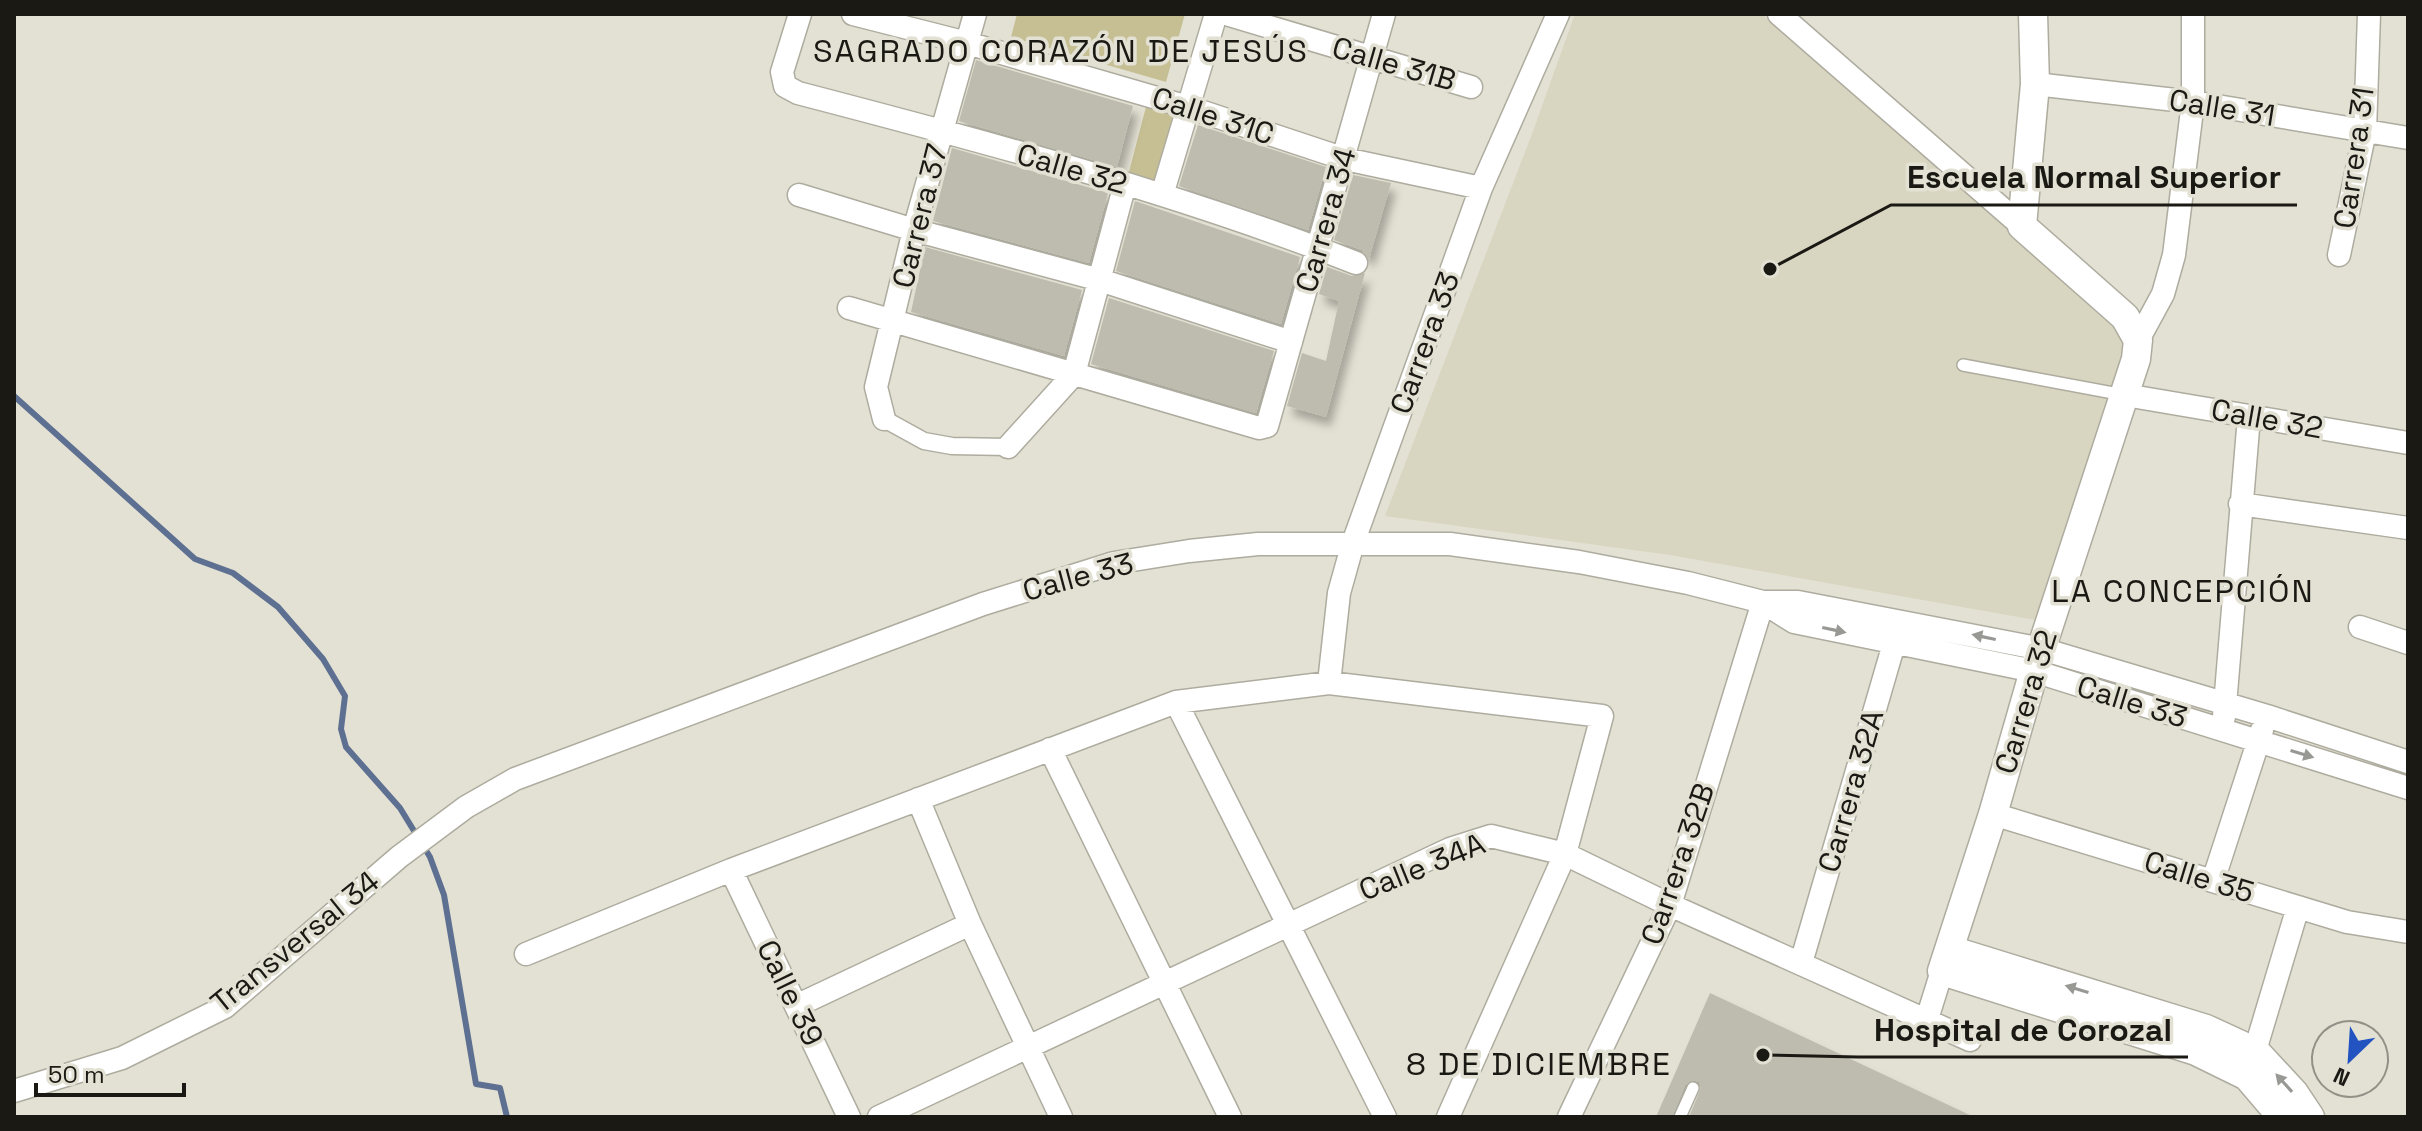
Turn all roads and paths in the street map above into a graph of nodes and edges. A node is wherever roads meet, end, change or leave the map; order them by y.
1 (800, 14) edge
2 (853, 14) edge
3 (975, 14) edge
4 (1216, 14) edge
5 (1226, 14) edge
6 (1384, 14) edge
7 (1558, 14) edge
8 (1779, 14) edge
9 (2033, 14) edge
10 (2193, 14) edge
11 (2369, 14) edge
12 (967, 43) junction
13 (1371, 57) junction
14 (2035, 84) junction
15 (1471, 87) dead end
16 (2193, 102) junction
17 (1188, 107) junction
18 (942, 131) junction
19 (2365, 131) junction
20 (2408, 138) edge
21 (1345, 159) junction
22 (1125, 184) junction
23 (1481, 188) junction
24 (799, 195) dead end
25 (1162, 195) junction
26 (2022, 226) junction
27 (914, 230) junction
28 (1317, 248) junction
29 (2339, 255) dead end
30 (1356, 263) dead end
31 (1100, 280) junction
32 (849, 308) dead end
33 (894, 321) junction
34 (2138, 340) junction
35 (1291, 342) junction
36 (1963, 365) dead end
37 (1074, 374) junction
38 (2125, 395) junction
39 (2249, 417) junction
40 (884, 419) joint
41 (2408, 443) edge
42 (1008, 447) joint
43 (2240, 504) junction
44 (2408, 528) edge
45 (1353, 543) junction
46 (1763, 602) junction
47 (1900, 619) junction
48 (2360, 627) dead end
49 (1894, 643) junction
50 (2408, 643) edge
51 (2038, 660) junction
52 (1329, 683) junction
53 (1176, 702) junction
54 (2227, 704) junction
55 (2267, 716) junction
56 (2221, 730) junction
57 (2258, 741) junction
58 (1050, 749) junction
59 (2408, 762) edge
60 (2408, 788) edge
61 (918, 799) junction
62 (1993, 814) junction
63 (434, 830) joint
64 (1565, 854) junction
65 (731, 870) junction
66 (2213, 881) junction
67 (1670, 905) junction
68 (2298, 907) junction
69 (970, 924) junction
70 (1288, 925) junction
71 (2408, 932) edge
72 (526, 954) dead end
73 (1946, 960) junction
74 (1801, 963) junction
75 (1164, 983) junction
76 (796, 1006) junction
77 (1927, 1019) junction
78 (1970, 1040) dead end
79 (1028, 1047) junction
80 (2252, 1064) junction
81 (1693, 1088) dead end
82 (14, 1091) edge
83 (849, 1117) edge
84 (879, 1117) edge
85 (1061, 1117) edge
86 (1230, 1117) edge
87 (1385, 1117) edge
88 (1448, 1117) edge
89 (1569, 1117) edge
90 (1680, 1117) edge
91 (2282, 1117) edge
92 (2310, 1117) edge

1 - 18 street, Calle 32
2 - 12 street, Calle 31C
3 - 12 street, Carrera 37
4 - 17 street
5 - 13 street, Calle 31B
6 - 13 street, Carrera 34
7 - 23 street, Carrera 33
8 - 26 street
9 - 14 street
10 - 16 street, Carrera 32
11 - 19 street, Carrera 31
12 - 17 street, Calle 31C
12 - 18 street, Carrera 37
13 - 15 street, Calle 31B
13 - 21 street, Carrera 34
14 - 16 street, Calle 31
14 - 26 street
16 - 19 street, Calle 31
16 - 34 street, Carrera 32
17 - 21 street, Calle 31C
17 - 25 street
18 - 22 street, Calle 32
18 - 27 street, Carrera 37
19 - 20 street, Calle 31
19 - 29 street, Carrera 31
21 - 23 street, Calle 31C
21 - 28 street, Carrera 34
22 - 25 street, Calle 32
22 - 31 street
23 - 45 street, Carrera 33
24 - 27 street
25 - 28 street, Calle 32
26 - 34 street
27 - 31 street
27 - 33 street, Carrera 37
28 - 30 street, Calle 32
28 - 35 street, Carrera 34
31 - 35 street
31 - 37 street
32 - 33 street
33 - 37 street
33 - 40 street, Carrera 37
34 - 38 street, Carrera 32
35 - 37 street, Carrera 34
36 - 38 lane
37 - 42 street
38 - 39 street, Calle 32
38 - 51 street, Carrera 32
39 - 41 street, Calle 32
39 - 43 street
40 - 42 street
43 - 44 street
43 - 54 street
45 - 46 street, Calle 33
45 - 52 street, Carrera 33
45 - 63 street, Calle 33
46 - 47 street, Calle 33
46 -> 49 street, Calle 33
46 - 67 street, Carrera 32B
47 - 49 street, Carrera 32A
51 -> 47 street, Calle 33
48 - 50 street
49 - 51 street, Calle 33
49 - 74 street, Carrera 32A
51 - 54 street, Calle 33
51 - 56 street, Calle 33
51 - 62 street, Carrera 32
52 - 53 street
52 - 64 street
53 - 58 street
53 - 70 street
54 - 55 street, Calle 33
54 - 56 street
55 - 57 street
55 - 59 street, Calle 33
56 - 57 street, Calle 33
57 -> 60 street, Calle 33
57 - 66 street
58 - 61 street
58 - 75 street
61 - 65 street
61 - 69 street
62 - 66 street, Calle 35
62 - 73 street, Carrera 32
63 - 82 street, Transversal 34
64 - 67 street, Calle 34A
64 - 70 street, Calle 34A
64 - 88 street
65 - 72 street
65 - 76 street, Calle 39
66 - 68 street, Calle 35
67 - 74 street, Calle 34A
67 - 89 street, Carrera 32B
68 - 71 street, Calle 35
68 - 80 street
69 - 76 street
69 - 79 street
70 - 75 street, Calle 34A
70 - 87 street
73 - 77 street, Carrera 32
73 - 80 street
74 - 77 street, Calle 34A
75 - 79 street, Calle 34A
75 - 86 street
76 - 83 street, Calle 39
77 - 78 street, Calle 34A
79 - 84 street, Calle 34A
79 - 85 street
80 - 91 street
92 -> 80 street
81 - 90 lane

